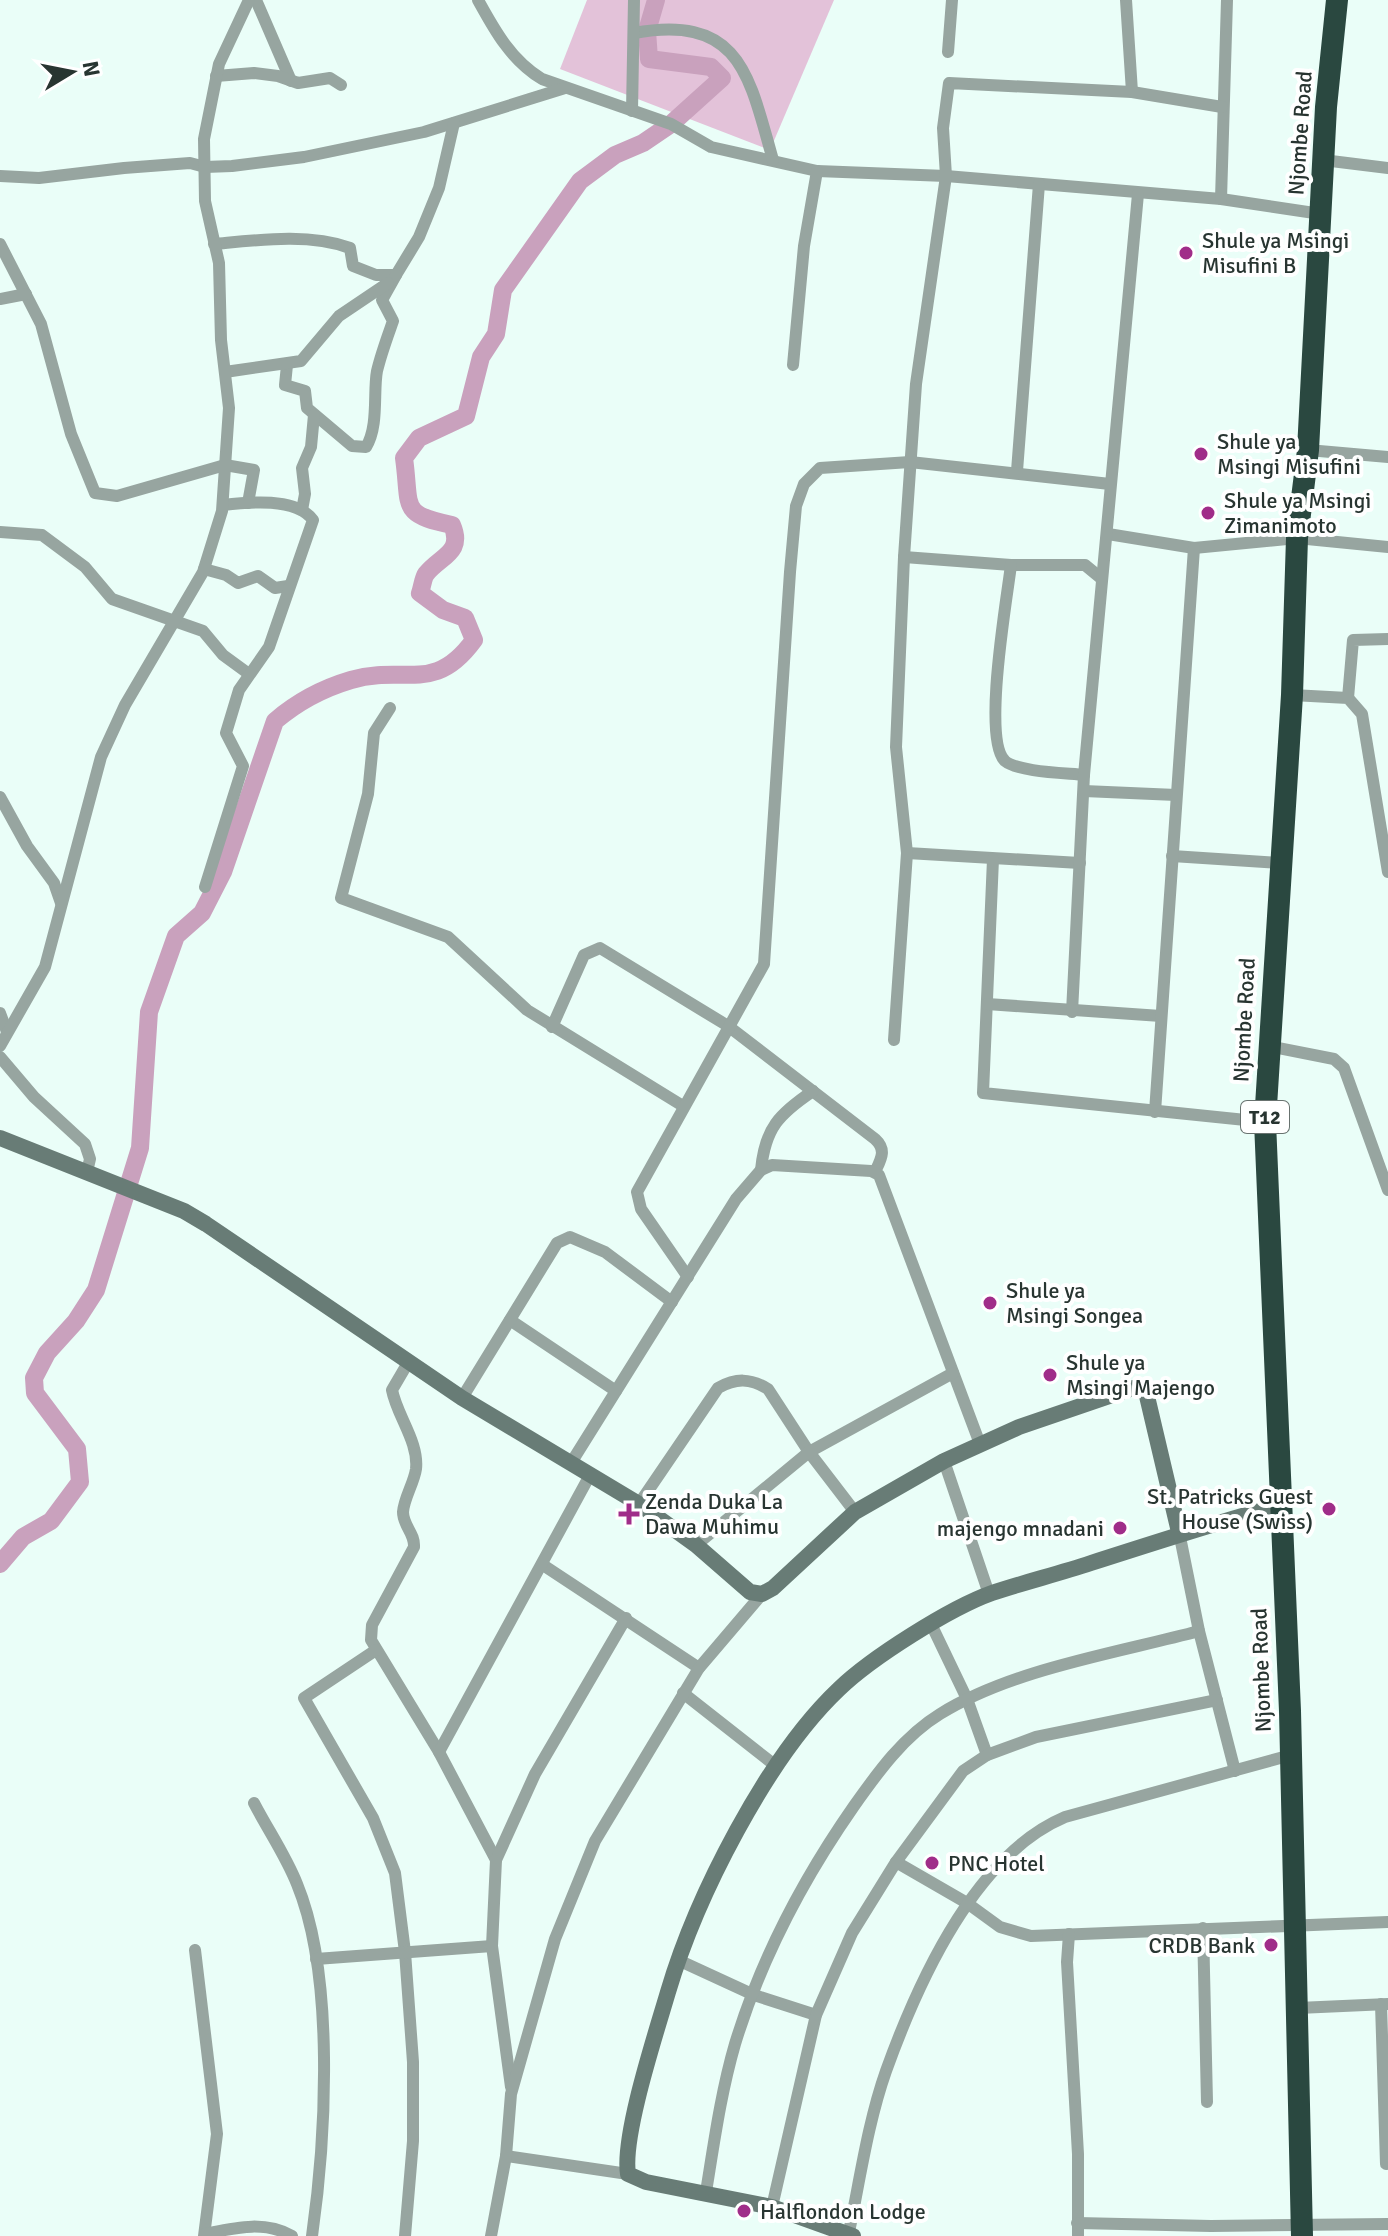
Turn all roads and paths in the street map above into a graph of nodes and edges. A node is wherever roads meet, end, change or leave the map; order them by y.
1 (249, 0) edge
2 (256, 0) edge
3 (478, 0) edge
4 (634, 0) edge
5 (952, 0) edge
6 (1126, 0) edge
7 (1227, 0) edge
8 (1337, 0) edge
9 (634, 33) junction
10 (948, 52) dead end
11 (216, 76) junction
12 (291, 81) junction
13 (341, 85) dead end
14 (565, 88) junction
15 (1132, 92) junction
16 (1222, 107) junction
17 (632, 111) junction
18 (454, 123) junction
19 (773, 160) junction
20 (1323, 160) junction
21 (205, 167) junction
22 (1388, 168) edge
23 (817, 171) junction
24 (0, 176) edge
25 (946, 176) junction
26 (1039, 184) junction
27 (1138, 194) junction
28 (1221, 199) junction
29 (1321, 214) junction
30 (0, 244) edge
31 (214, 244) junction
32 (396, 275) junction
33 (26, 294) junction
34 (0, 299) edge
35 (287, 365) junction
36 (793, 365) dead end
37 (225, 372) junction
38 (314, 415) junction
39 (1308, 450) junction
40 (1388, 457) edge
41 (910, 462) junction
42 (225, 465) junction
43 (1017, 471) junction
44 (1110, 484) junction
45 (248, 503) junction
46 (223, 505) junction
47 (302, 510) junction
48 (0, 532) edge
49 (1108, 534) junction
50 (1297, 538) junction
51 (1388, 547) edge
52 (1194, 548) junction
53 (904, 557) junction
54 (1011, 565) junction
55 (204, 569) junction
56 (1102, 579) junction
57 (288, 586) junction
58 (175, 619) junction
59 (1388, 639) edge
60 (249, 674) junction
61 (1292, 695) junction
62 (1348, 698) junction
63 (390, 708) dead end
64 (779, 721) junction
65 (766, 736) dead end
66 (1084, 775) junction
67 (1084, 791) junction
68 (1176, 795) junction
69 (0, 797) edge
70 (907, 853) junction
71 (1172, 856) junction
72 (993, 859) junction
73 (1080, 863) junction
74 (1280, 863) junction
75 (1388, 872) edge
76 (205, 887) dead end
77 (62, 906) junction
78 (987, 1004) junction
79 (1072, 1012) junction
80 (0, 1013) edge
81 (1161, 1016) junction
82 (728, 1026) junction
83 (552, 1027) junction
84 (7, 1032) junction
85 (894, 1040) dead end
86 (0, 1046) edge
87 (1268, 1046) junction
88 (0, 1057) edge
89 (813, 1091) junction
90 (683, 1106) junction
91 (1155, 1112) junction
92 (1265, 1122) junction
93 (0, 1138) edge
94 (761, 1170) junction
95 (87, 1172) junction
96 (875, 1172) junction
97 (1388, 1190) edge
98 (688, 1277) junction
99 (672, 1302) junction
100 (510, 1320) junction
101 (409, 1361) junction
102 (953, 1373) junction
103 (616, 1391) junction
104 (462, 1398) junction
105 (980, 1444) junction
106 (809, 1452) junction
107 (944, 1461) junction
108 (571, 1463) junction
109 (590, 1475) junction
110 (639, 1504) junction
111 (1281, 1505) junction
112 (855, 1512) junction
113 (1179, 1532) junction
114 (696, 1545) junction
115 (543, 1565) junction
116 (762, 1594) junction
117 (989, 1594) junction
118 (626, 1618) junction
119 (932, 1626) junction
120 (1199, 1631) junction
121 (376, 1650) junction
122 (699, 1668) junction
123 (683, 1693) junction
124 (967, 1699) junction
125 (1217, 1700) junction
126 (439, 1752) junction
127 (987, 1755) junction
128 (1291, 1755) junction
129 (776, 1766) junction
130 (1235, 1771) junction
131 (254, 1803) dead end
132 (496, 1860) junction
133 (896, 1862) junction
134 (967, 1903) junction
135 (1388, 1922) edge
136 (1296, 1923) junction
137 (1203, 1928) junction
138 (1069, 1934) junction
139 (492, 1946) junction
140 (195, 1950) dead end
141 (405, 1952) junction
142 (316, 1959) junction
143 (678, 1960) junction
144 (754, 1995) junction
145 (1385, 2004) edge
146 (1298, 2008) junction
147 (816, 2015) junction
148 (511, 2094) junction
149 (1207, 2102) dead end
150 (506, 2156) junction
151 (1386, 2164) edge
152 (628, 2174) junction
153 (706, 2192) junction
154 (772, 2207) junction
155 (1388, 2224) edge
156 (1078, 2229) edge
157 (1302, 2229) edge
158 (851, 2234) edge
159 (205, 2235) edge
160 (292, 2236) edge
161 (312, 2236) edge
162 (405, 2236) edge
163 (491, 2236) edge

1 - 11 street
2 - 12 street
3 - 14 street
4 - 9 street
5 - 10 street
6 - 15 street
7 - 16 street
8 - 20 highway, Njombe Road / T12
9 - 17 street
9 - 19 street
11 - 12 street
11 - 21 street
12 - 13 street
14 - 17 street
14 - 18 street
15 - 16 street
15 - 25 street
16 - 28 street
17 - 19 street
18 - 21 street
18 - 32 street
19 - 23 street
20 - 22 street
20 - 29 highway, Njombe Road / T12
21 - 24 street
21 - 31 street
23 - 25 street
23 - 36 street
25 - 26 street
25 - 41 street
26 - 27 street
26 - 43 street
27 - 28 street
27 - 44 street
28 - 29 street
29 - 39 highway, Njombe Road / T12
30 - 33 street
31 - 32 street
31 - 37 street
32 - 35 street
32 - 38 street
33 - 34 street
33 - 42 street
35 - 37 street
35 - 38 street
37 - 42 street
38 - 47 street
39 - 40 street
39 - 50 highway, Njombe Road / T12
41 - 43 street
41 - 53 street
41 - 64 street
42 - 45 street
42 - 46 street
43 - 44 street
44 - 49 street
45 - 46 street
45 - 47 street
46 - 55 street
47 - 57 street
48 - 58 street
49 - 52 street
49 - 56 street
50 - 51 street
50 - 52 street
50 - 61 highway, Njombe Road / T12
52 - 68 street
53 - 54 street
53 - 70 street
54 - 56 street
54 - 66 street
55 - 57 street
55 - 58 street
56 - 66 street
57 - 60 street
58 - 60 street
58 - 77 street
59 - 62 street
60 - 76 street
61 - 62 street
61 - 74 highway, Njombe Road / T12
62 - 75 street
63 - 83 street
64 - 65 street
64 - 82 street
66 - 67 street
67 - 68 street
67 - 73 street
68 - 71 street
69 - 77 street
70 - 72 street
70 - 85 street
71 - 74 street
71 - 81 street
72 - 73 street
72 - 78 street
73 - 79 street
74 - 87 highway, Njombe Road / T12
77 - 84 street
78 - 79 street
78 - 91 street
79 - 81 street
80 - 84 street
81 - 91 street
82 - 83 street
82 - 89 street
82 - 90 street
83 - 90 street
84 - 86 street
87 - 92 highway, Njombe Road / T12
87 - 97 street
88 - 95 street
89 - 94 street
89 - 96 street
90 - 98 street
91 - 92 street
92 - 111 highway, Njombe Road / T12
93 - 95 street
94 - 96 street
94 - 98 street
95 - 101 street
96 - 102 street
98 - 99 street
99 - 100 street
99 - 103 street
100 - 103 street
100 - 104 street
101 - 104 street
101 - 121 street
102 - 105 street
102 - 106 street
103 - 108 street
104 - 108 street
105 - 107 street
105 - 113 street
106 - 110 street
106 - 112 street
106 - 114 street
107 - 112 street
107 - 117 street
108 - 109 street
109 - 110 street
109 - 115 street
110 - 114 street
111 - 113 street
111 - 128 highway, Njombe Road / T12
112 - 116 street
113 - 117 street
113 - 120 street
114 - 116 street
115 - 118 street
115 - 126 street
116 - 122 street
117 - 119 street
118 - 122 street
118 - 132 street
119 - 124 street
119 - 129 street
120 - 124 street
120 - 125 street
121 - 126 street
121 - 141 street
122 - 123 street
123 - 129 street
123 - 148 street
124 - 127 street
124 - 144 street
125 - 127 street
125 - 130 street
126 - 132 street
127 - 133 street
128 - 130 street
128 - 136 highway, Njombe Road / T12
129 - 143 street
130 - 134 street
131 - 142 street
132 - 139 street
133 - 134 street
133 - 147 street
134 - 138 street
134 - 158 street
135 - 136 street
136 - 137 street
136 - 146 highway, Njombe Road / T12
137 - 138 street
137 - 149 street
138 - 156 street
139 - 141 street
139 - 148 street
140 - 159 street
141 - 142 street
141 - 162 street
142 - 161 street
143 - 144 street
143 - 152 street
144 - 147 street
144 - 153 street
145 - 146 street
145 - 151 street
146 - 157 highway, Njombe Road / T12
147 - 154 street
148 - 150 street
150 - 152 street
150 - 163 street
152 - 153 street
153 - 154 street
154 - 158 street
155 - 157 street
156 - 157 street
159 - 160 street

